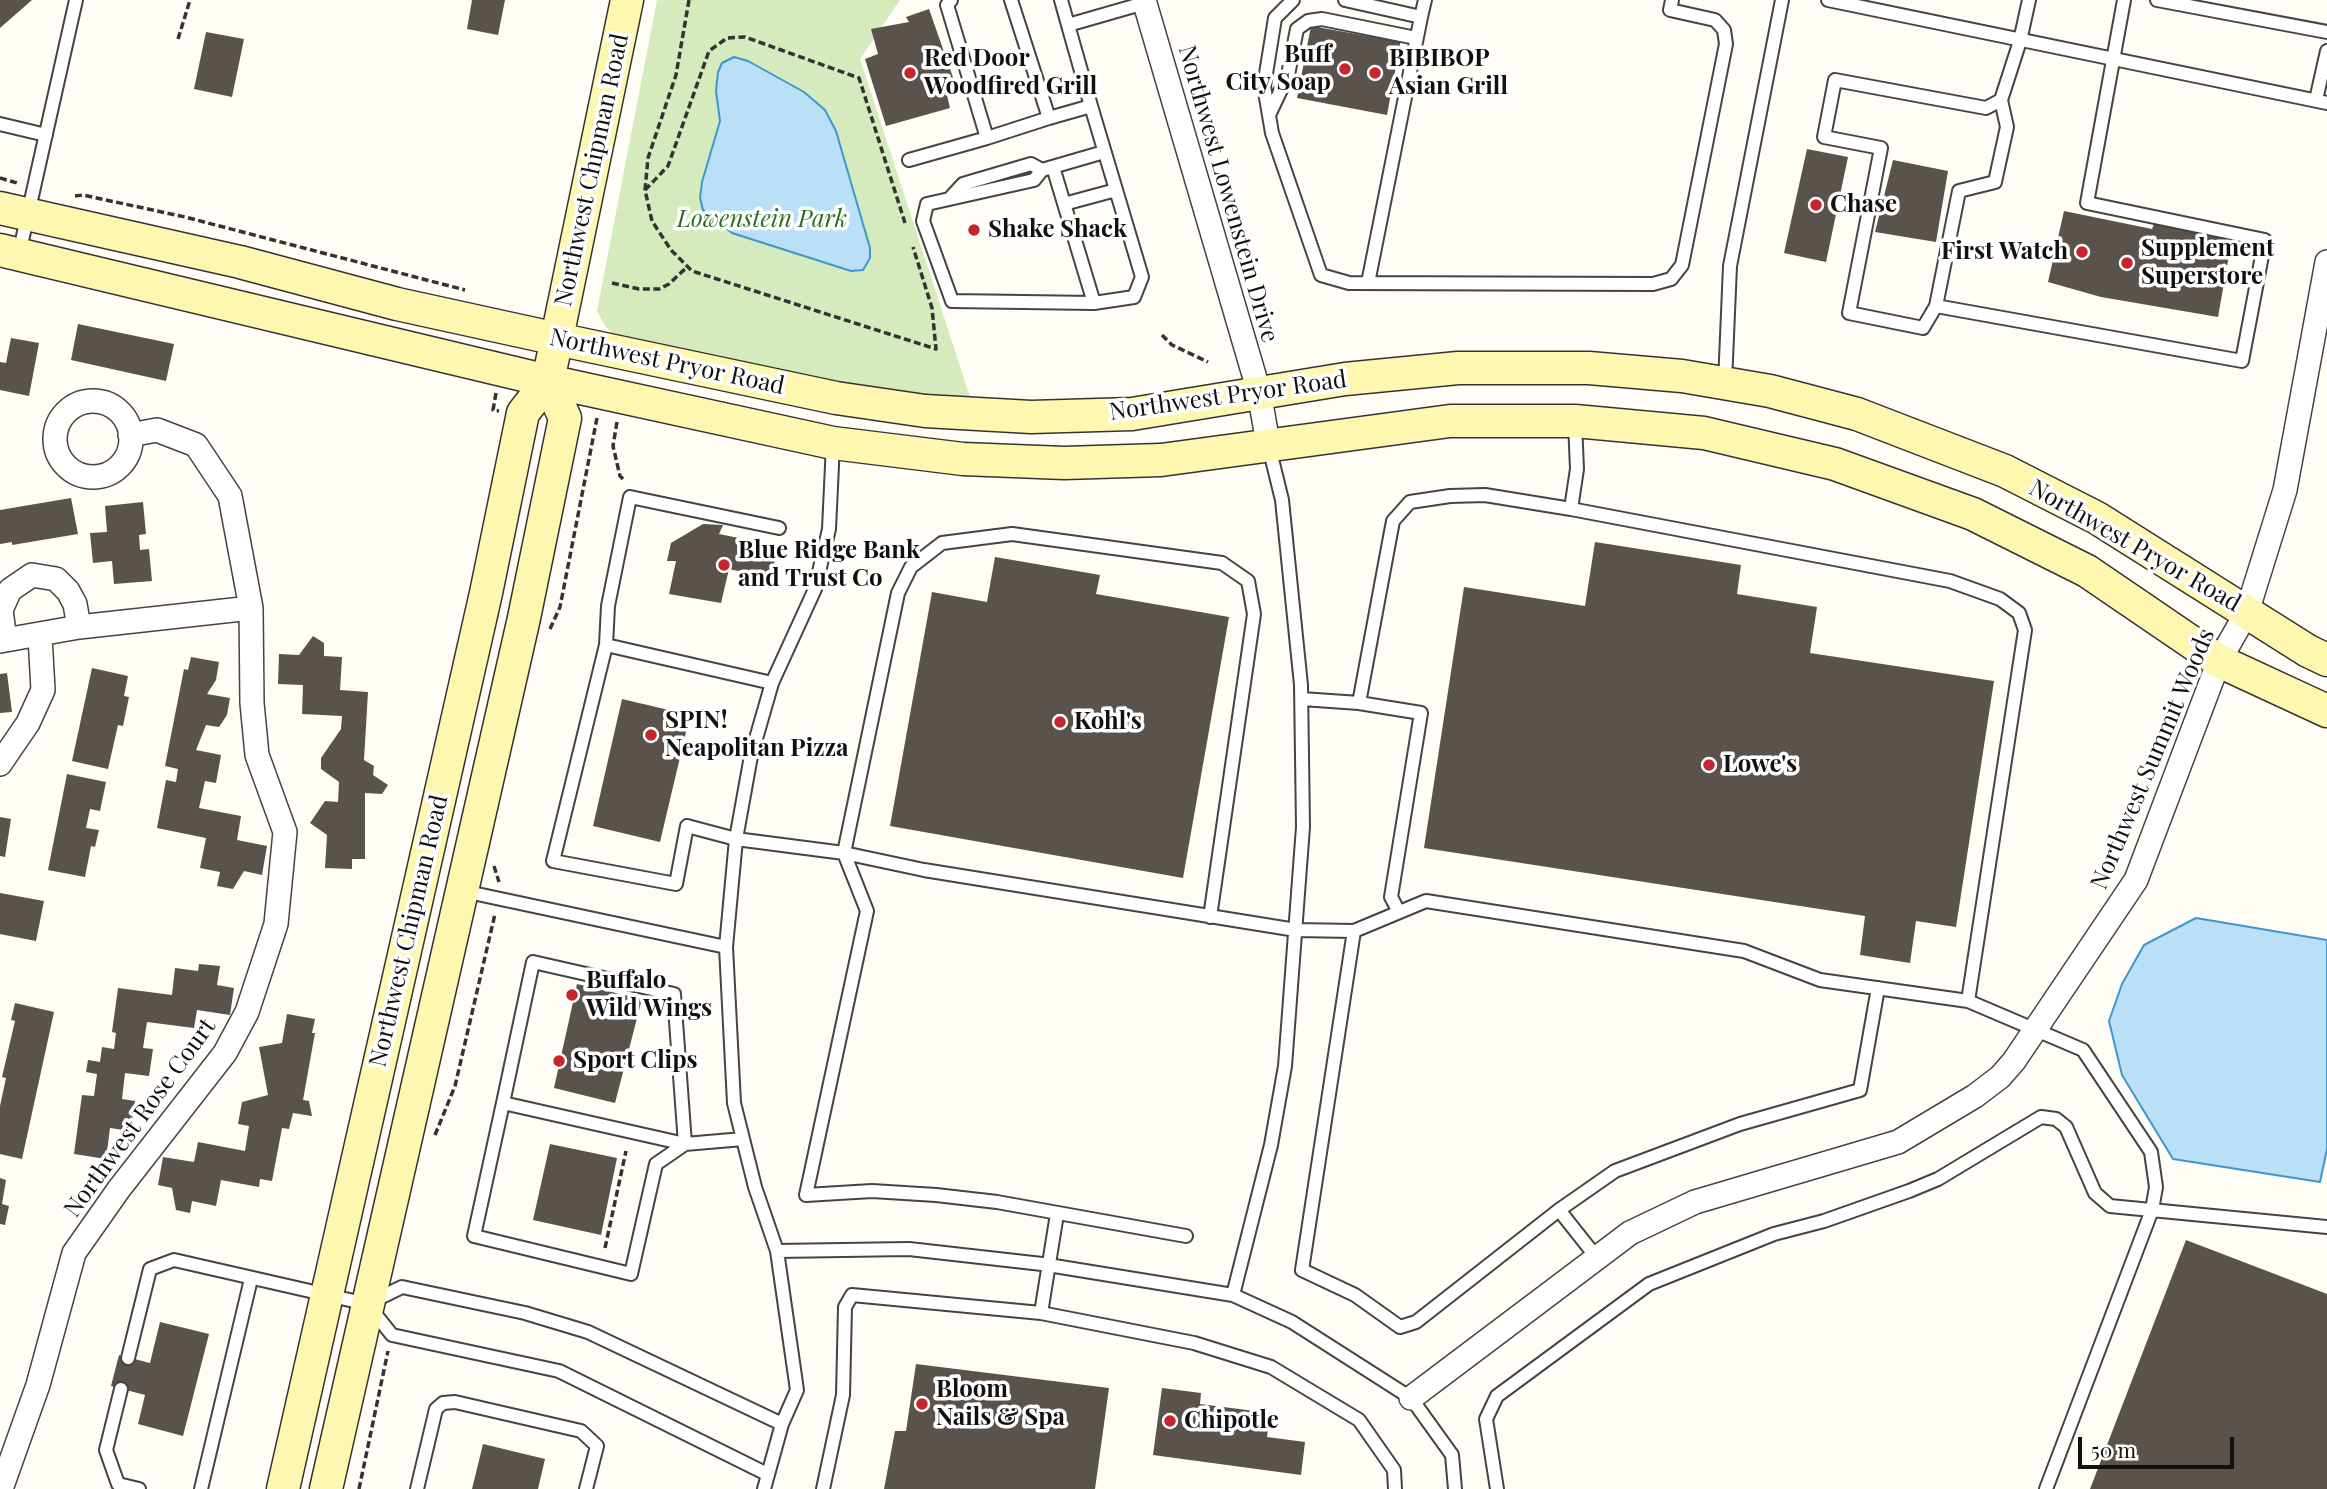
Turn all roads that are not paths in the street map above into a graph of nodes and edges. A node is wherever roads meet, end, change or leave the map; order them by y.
1 (76, 0) edge
2 (627, 0) edge
3 (951, 0) edge
4 (1011, 0) edge
5 (1061, 0) edge
6 (1293, 0) edge
7 (1345, 0) edge
8 (1425, 0) edge
9 (1672, 0) edge
10 (1782, 0) edge
11 (1828, 0) edge
12 (2029, 0) edge
13 (2124, 0) edge
14 (2157, 0) edge
15 (1147, 1) edge
16 (1850, 3) edge
17 (1421, 17) junction
18 (1068, 24) junction
19 (2327, 32) edge
20 (1416, 38) junction
21 (2020, 41) junction
22 (2327, 51) edge
23 (2114, 60) junction
24 (2001, 100) junction
25 (2321, 102) edge
26 (1091, 106) junction
27 (1269, 116) junction
28 (1049, 118) junction
29 (0, 124) edge
30 (47, 135) junction
31 (987, 138) junction
32 (1104, 152) junction
33 (909, 160) dead end
34 (1047, 168) junction
35 (1116, 190) junction
36 (1064, 204) junction
37 (14, 212) edge
38 (10, 252) edge
39 (2327, 262) edge
40 (1368, 283) junction
41 (1094, 303) junction
42 (1936, 306) junction
43 (557, 339) junction
44 (548, 381) junction
45 (1726, 384) junction
46 (1259, 392) junction
47 (1575, 421) junction
48 (130, 435) dead end
49 (833, 443) junction
50 (1268, 443) junction
51 (1571, 509) junction
52 (779, 528) dead end
53 (251, 608) junction
54 (2247, 612) junction
55 (79, 627) junction
56 (40, 636) junction
57 (3, 640) edge
58 (606, 645) junction
59 (2327, 660) edge
60 (2219, 661) junction
61 (772, 683) junction
62 (1302, 699) junction
63 (1359, 703) junction
64 (2327, 711) edge
65 (0, 764) edge
66 (440, 798) junction
67 (736, 839) junction
68 (844, 853) junction
69 (462, 891) junction
70 (1399, 912) junction
71 (1210, 917) junction
72 (1296, 930) junction
73 (1353, 931) junction
74 (726, 947) junction
75 (1878, 988) junction
76 (1968, 1001) junction
77 (2036, 1031) junction
78 (503, 1103) junction
79 (743, 1139) junction
80 (685, 1144) junction
81 (1559, 1210) junction
82 (2152, 1210) junction
83 (1057, 1214) junction
84 (2327, 1227) edge
85 (1186, 1236) dead end
86 (777, 1251) junction
87 (1597, 1258) junction
88 (1049, 1265) junction
89 (251, 1279) junction
90 (1233, 1295) junction
91 (326, 1296) junction
92 (367, 1304) junction
93 (1041, 1314) junction
94 (128, 1358) dead end
95 (121, 1389) dead end
96 (1411, 1398) junction
97 (782, 1424) junction
98 (767, 1474) junction
99 (1, 1489) edge
100 (139, 1489) edge
101 (201, 1489) edge
102 (282, 1489) edge
103 (326, 1489) edge
104 (417, 1489) edge
105 (586, 1489) edge
106 (764, 1489) edge
107 (822, 1489) edge
108 (1395, 1489) edge
109 (1455, 1489) edge
110 (1497, 1489) edge
111 (2046, 1489) edge

1 - 30 lane
2 - 43 main road, Northwest Chipman Road
3 - 31 lane
4 - 28 lane
5 - 18 lane
6 - 27 lane
7 - 17 lane
8 - 17 lane
9 - 40 lane
10 - 45 lane
11 - 16 lane
12 - 21 lane
13 - 23 lane
14 - 19 lane
15 - 18 lane
15 - 46 street, Northwest Lowenstein Drive
16 - 21 lane
17 - 20 lane
18 - 26 lane
20 - 27 lane
20 - 40 lane
21 - 23 lane
21 - 24 lane
22 - 25 lane
23 - 25 lane
23 - 42 lane
24 - 42 lane
24 - 42 lane
26 - 28 lane
26 - 32 lane
27 - 40 lane
28 - 31 lane
29 - 30 lane
30 - 37 lane
31 - 33 lane
32 - 34 lane
32 - 35 lane
34 - 36 lane
34 - 41 lane
35 - 36 lane
35 - 41 lane
36 - 41 lane
37 - 38 lane
37 - 43 main road, Northwest Pryor Road
38 - 44 main road, Northwest Pryor Road
39 - 54 street, Northwest Summit Woods
43 - 44 main road, Northwest Chipman Road
43 - 46 main road, Northwest Pryor Road
44 - 49 main road, Northwest Pryor Road
44 - 66 main road, Northwest Chipman Road
44 - 69 main road, Northwest Chipman Road
45 - 46 main road, Northwest Pryor Road
45 - 54 main road, Northwest Pryor Road
46 - 50 street, Northwest Lowenstein Drive
47 - 50 main road, Northwest Pryor Road
47 - 51 lane
47 - 60 main road, Northwest Pryor Road
48 - 53 street, Northwest Rose Court
49 - 50 main road, Northwest Pryor Road
49 - 61 lane
50 - 62 lane
51 - 63 lane
51 - 76 lane
52 - 58 lane
53 - 55 street
53 - 99 street, Northwest Rose Court
54 - 59 main road, Northwest Pryor Road
54 - 60 street, Northwest Summit Woods
55 - 56 street
55 - 57 street
56 - 57 street
56 - 65 street
58 - 61 lane
58 - 67 lane
60 - 64 main road, Northwest Pryor Road
60 - 77 street, Northwest Summit Woods
61 - 67 lane
62 - 63 lane
62 - 72 lane
63 - 70 lane
66 - 69 main road
66 - 91 main road, Northwest Chipman Road
67 - 68 lane
67 - 74 lane
68 - 71 lane
68 - 71 lane
68 - 83 lane
69 - 74 lane
69 - 92 main road, Northwest Chipman Road
70 - 73 lane
70 - 75 lane
71 - 72 lane
72 - 73 lane
72 - 90 lane
73 - 81 lane
74 - 79 lane
75 - 76 lane
75 - 81 lane
76 - 77 lane
77 - 82 lane
77 - 87 street, Northwest Summit Woods
78 - 80 lane
78 - 80 lane
78 - 80 lane
79 - 80 lane
79 - 86 lane
81 - 87 lane
82 - 84 lane
82 - 110 lane
82 - 111 lane
83 - 85 lane
83 - 88 lane
86 - 88 lane
86 - 97 lane
87 - 96 street, Northwest Summit Woods
88 - 90 lane
88 - 93 lane
89 - 91 lane
89 - 94 lane
89 - 101 lane
90 - 96 lane
91 - 92 lane
91 - 102 main road, Northwest Chipman Road
92 - 97 lane
92 - 98 lane
92 - 103 main road, Northwest Chipman Road
93 - 107 lane
93 - 108 lane
95 - 100 lane
96 - 109 lane
97 - 98 lane
98 - 106 lane
104 - 105 lane

